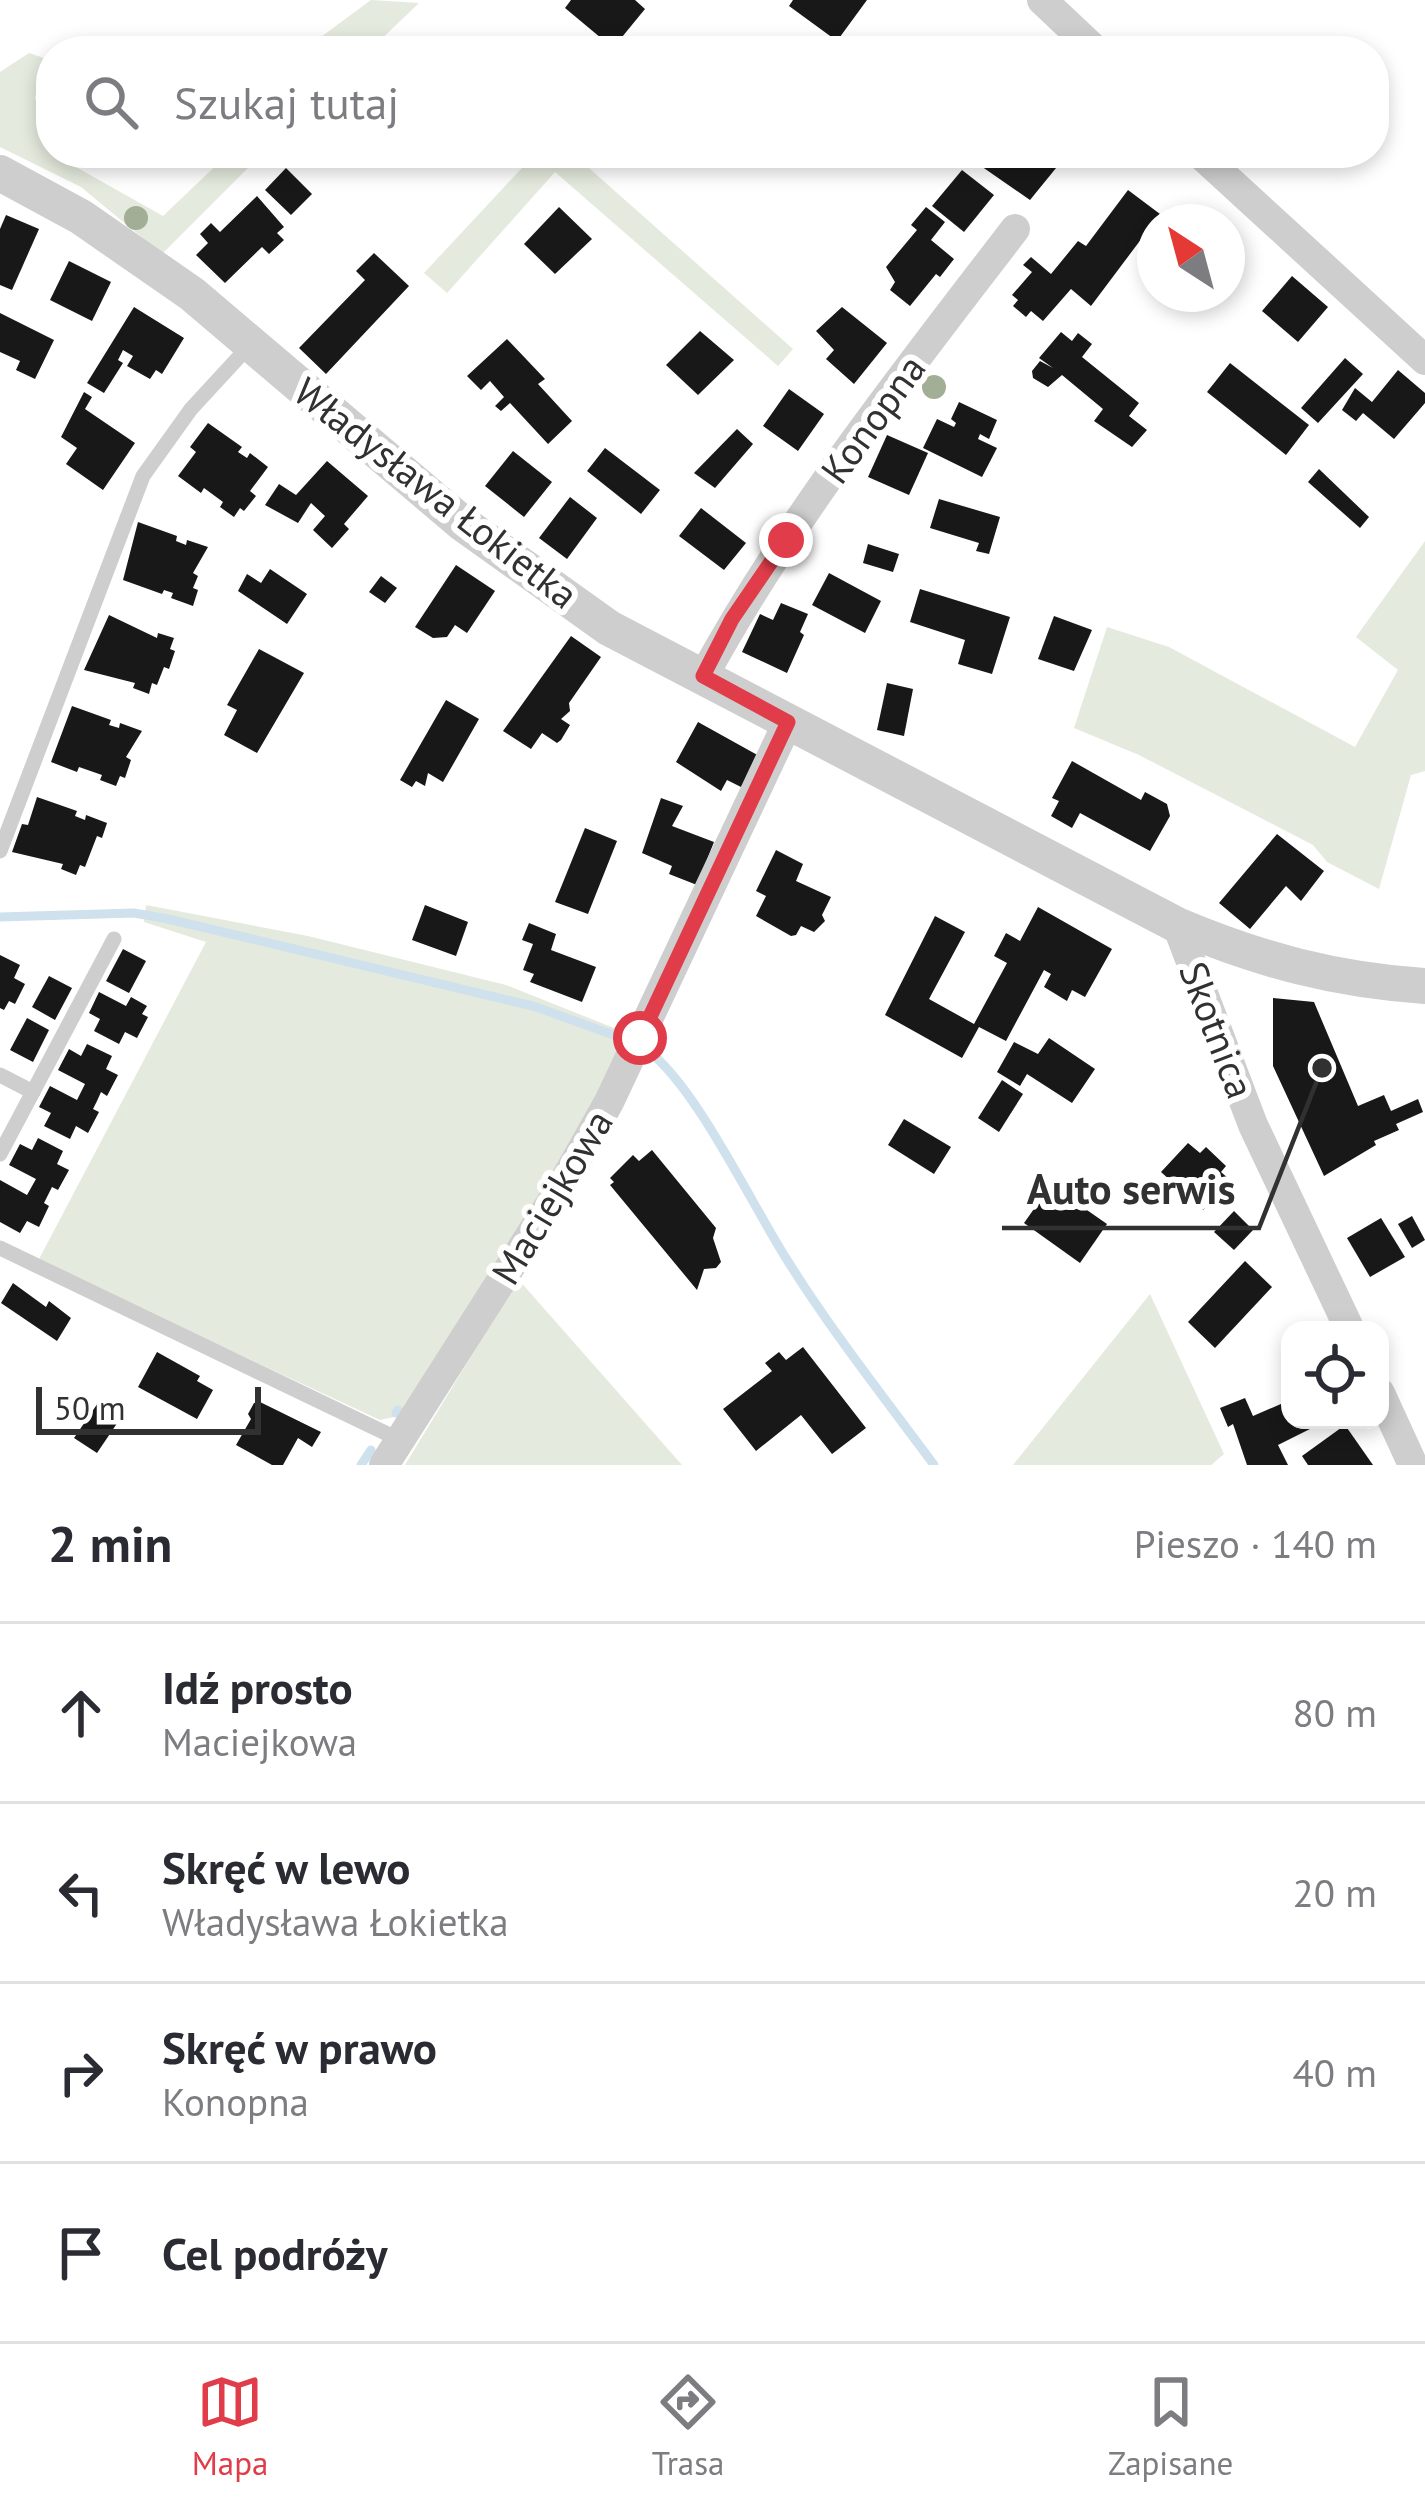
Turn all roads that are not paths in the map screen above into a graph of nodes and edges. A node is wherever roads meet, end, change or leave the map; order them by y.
1 (1042, 0) edge
2 (1080, 36) edge
3 (1215, 168) edge
4 (0, 173) edge
5 (1015, 229) dead end
6 (250, 345) junction
7 (1425, 360) edge
8 (703, 676) junction
9 (788, 722) junction
10 (0, 851) edge
11 (1178, 925) junction
12 (114, 939) dead end
13 (1425, 986) edge
14 (0, 1075) edge
15 (33, 1092) junction
16 (0, 1154) edge
17 (0, 1248) edge
18 (1346, 1321) edge
19 (1389, 1413) edge
20 (392, 1452) edge
21 (1413, 1465) edge

1 - 2 street
3 - 7 street
4 - 6 street, Władysława Łokietka
5 - 8 street, Konopna
6 - 8 street, Władysława Łokietka
6 - 10 lane
8 - 9 street, Władysława Łokietka
9 - 11 street, Władysława Łokietka
9 - 20 street, Maciejkowa
11 - 13 street, Władysława Łokietka
11 - 18 street, Skotnica
12 - 15 lane
14 - 15 lane
15 - 16 lane
17 - 20 lane
19 - 21 street

